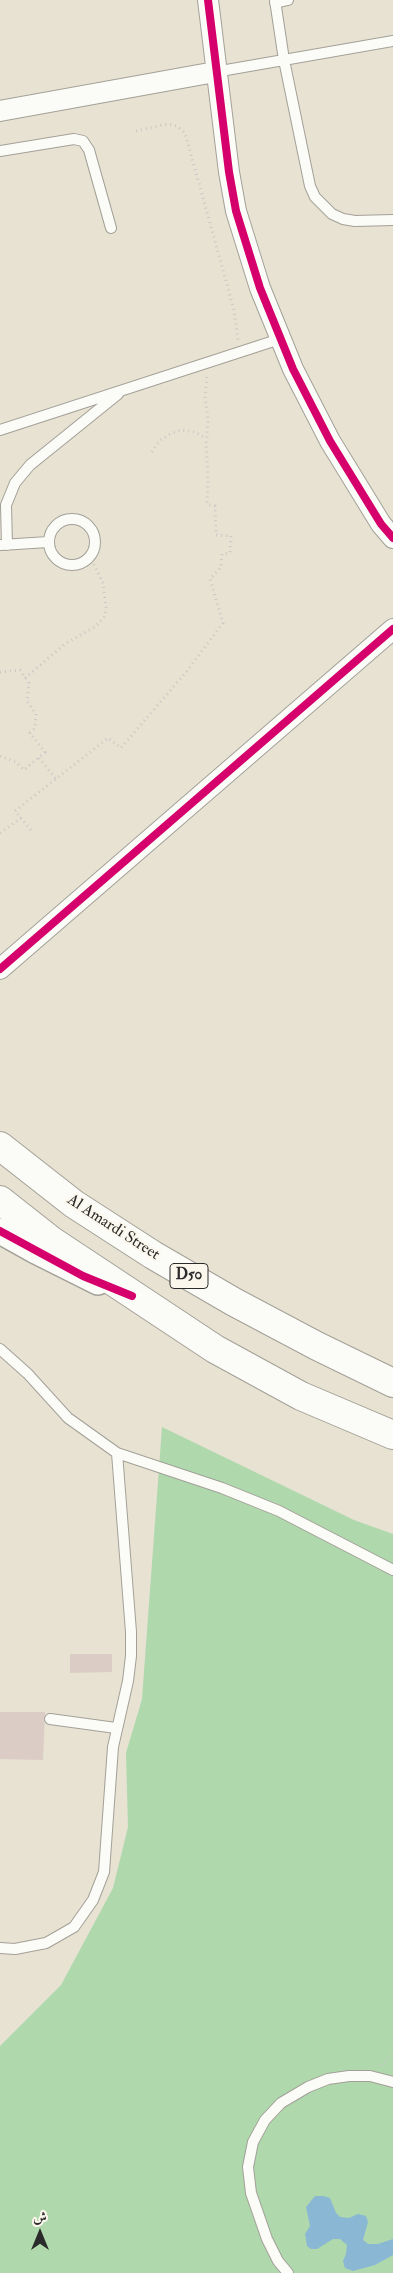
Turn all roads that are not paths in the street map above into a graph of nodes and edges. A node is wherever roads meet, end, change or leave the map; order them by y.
1 (208, 0) edge
2 (288, 0) edge
3 (275, 2) edge
4 (393, 42) edge
5 (284, 60) junction
6 (215, 72) junction
7 (0, 110) edge
8 (0, 152) edge
9 (393, 220) edge
10 (111, 228) dead end
11 (280, 339) junction
12 (123, 390) junction
13 (0, 430) edge
14 (393, 538) edge
15 (48, 542) junction
16 (3, 545) edge
17 (393, 629) edge
18 (0, 969) edge
19 (0, 1146) edge
20 (0, 1200) edge
21 (0, 1231) edge
22 (132, 1296) junction
23 (0, 1349) edge
24 (393, 1383) edge
25 (393, 1434) edge
26 (116, 1453) junction
27 (393, 1570) edge
28 (50, 1719) dead end
29 (116, 1728) junction
30 (0, 1948) edge
31 (393, 2082) edge
32 (288, 2273) edge

1 - 6 street
2 - 3 lane
3 - 5 lane
4 - 5 lane
5 - 6 lane
5 - 9 lane
6 - 7 street
6 - 11 street
8 - 10 lane
11 - 12 lane
11 - 14 street
12 - 13 lane
12 - 16 lane
15 - 15 lane
15 - 16 lane
17 - 18 street
19 - 24 main road, Al Amardi Street / D50
20 - 22 main road
21 - 22 street
22 - 25 main road
23 - 26 lane
26 - 27 lane
26 - 29 lane
28 - 29 lane
29 - 30 lane
31 - 32 lane

